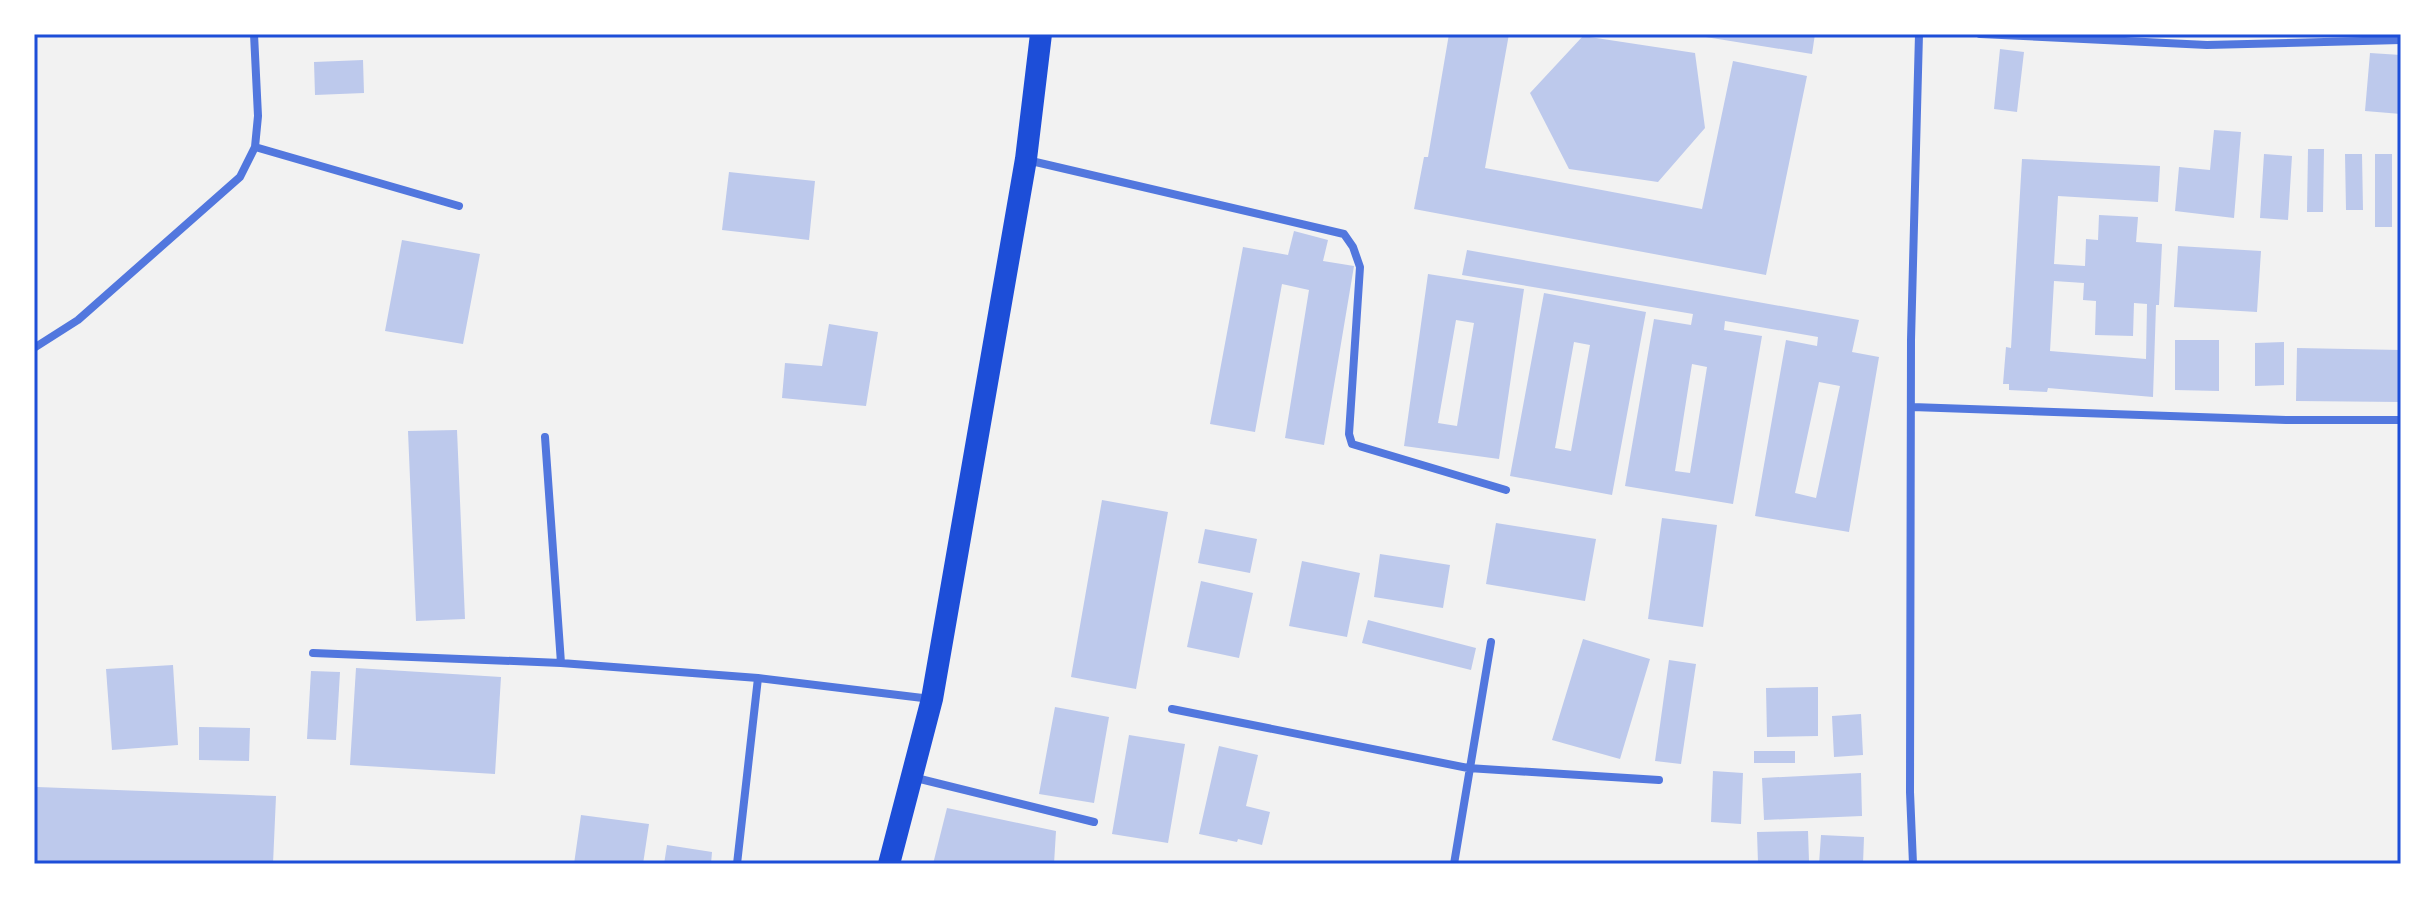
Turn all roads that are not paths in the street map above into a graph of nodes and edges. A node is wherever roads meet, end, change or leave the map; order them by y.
1 (254, 34) edge
2 (1041, 34) edge
3 (1919, 34) edge
4 (1980, 34) edge
5 (2401, 40) edge
6 (255, 147) junction
7 (1026, 159) junction
8 (459, 206) dead end
9 (34, 348) edge
10 (1912, 407) junction
11 (2401, 420) edge
12 (545, 437) dead end
13 (1506, 490) dead end
14 (1491, 642) dead end
15 (313, 653) dead end
16 (561, 663) junction
17 (758, 678) junction
18 (932, 699) junction
19 (1172, 709) dead end
20 (1468, 768) junction
21 (911, 776) junction
22 (1659, 780) dead end
23 (1094, 822) dead end
24 (737, 864) edge
25 (889, 864) edge
26 (1454, 864) edge
27 (1913, 864) edge

1 - 6 street
2 - 7 highway
3 - 10 street
4 - 5 street
6 - 8 street
6 - 9 street
7 - 13 street
7 - 18 highway
10 - 11 street
10 - 27 street
12 - 16 street
14 - 20 street
15 - 16 street
16 - 17 street
17 - 18 street
17 - 24 street
18 - 21 highway
19 - 20 street
20 - 22 street
20 - 26 street
21 - 23 street
21 - 25 highway

